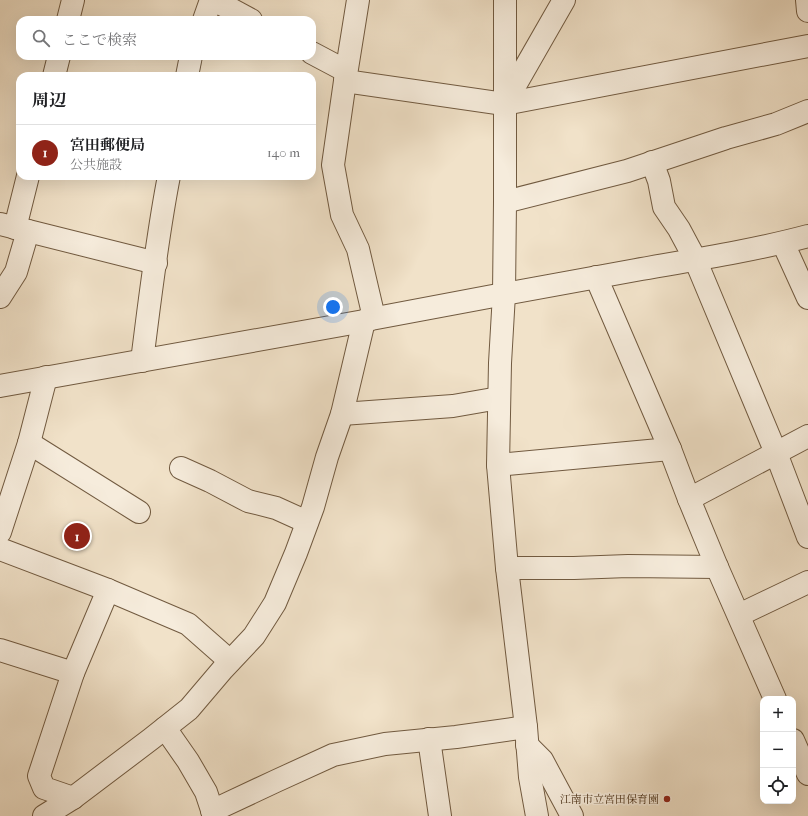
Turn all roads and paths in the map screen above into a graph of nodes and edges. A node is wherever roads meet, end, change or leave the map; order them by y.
1 (73, 0) edge
2 (212, 0) edge
3 (358, 0) edge
4 (505, 0) edge
5 (564, 0) edge
6 (807, 0) edge
7 (808, 11) edge
8 (69, 16) edge
9 (206, 16) edge
10 (243, 16) edge
11 (808, 46) edge
12 (316, 56) edge
13 (58, 60) edge
14 (190, 60) edge
15 (55, 72) edge
16 (188, 72) edge
17 (345, 76) junction
18 (504, 104) junction
19 (808, 111) edge
20 (652, 162) junction
21 (27, 180) edge
22 (167, 180) edge
23 (505, 202) junction
24 (14, 228) edge
25 (808, 236) edge
26 (783, 243) junction
27 (695, 260) junction
28 (156, 263) junction
29 (596, 277) junction
30 (504, 294) junction
31 (0, 297) edge
32 (808, 298) edge
33 (368, 320) junction
34 (142, 361) junction
35 (46, 377) junction
36 (0, 386) edge
37 (499, 398) junction
38 (342, 414) junction
39 (808, 436) edge
40 (29, 443) junction
41 (670, 448) junction
42 (776, 453) junction
43 (498, 465) junction
44 (181, 468) dead end
45 (689, 499) junction
46 (139, 512) dead end
47 (307, 522) junction
48 (0, 532) edge
49 (808, 538) edge
50 (0, 549) edge
51 (717, 567) junction
52 (507, 568) junction
53 (808, 582) edge
54 (108, 590) junction
55 (739, 616) junction
56 (0, 650) edge
57 (230, 662) junction
58 (73, 673) junction
59 (774, 696) edge
60 (165, 728) junction
61 (526, 736) junction
62 (429, 740) junction
63 (796, 747) edge
64 (808, 774) edge
65 (73, 798) junction
66 (213, 814) edge
67 (44, 816) edge
68 (440, 816) edge
69 (537, 816) edge
70 (572, 816) edge

1 - 8 street
2 - 9 street
2 - 10 street
3 - 17 street
4 - 18 street
5 - 18 street
6 - 7 street
11 - 18 street
12 - 17 street
13 - 15 street
14 - 16 street
17 - 18 street
17 - 33 street
18 - 23 street
19 - 20 street
20 - 23 street
20 - 27 street
21 - 24 street
22 - 28 street
23 - 30 street
24 - 28 street
24 - 31 street
25 - 26 street
26 - 27 street
26 - 32 street
27 - 29 street
27 - 42 street
28 - 34 street
29 - 30 street
29 - 41 street
30 - 33 street
30 - 37 street
33 - 34 street
33 - 38 street
34 - 35 street
35 - 36 street
35 - 40 street
37 - 38 street
37 - 43 street
38 - 47 street
39 - 42 street
40 - 46 street
40 - 48 street
41 - 43 street
41 - 45 street
42 - 45 street
42 - 49 street
43 - 52 street
44 - 47 street
45 - 51 street
47 - 57 street
50 - 54 street
51 - 52 street
51 - 55 street
52 - 61 street
53 - 55 street
54 - 57 street
54 - 58 street
55 - 59 street
56 - 58 street
57 - 60 street
58 - 65 street
60 - 65 street
60 - 66 street
61 - 62 street
61 - 69 street
61 - 70 street
62 - 66 street
62 - 68 street
63 - 64 street
65 - 67 street

